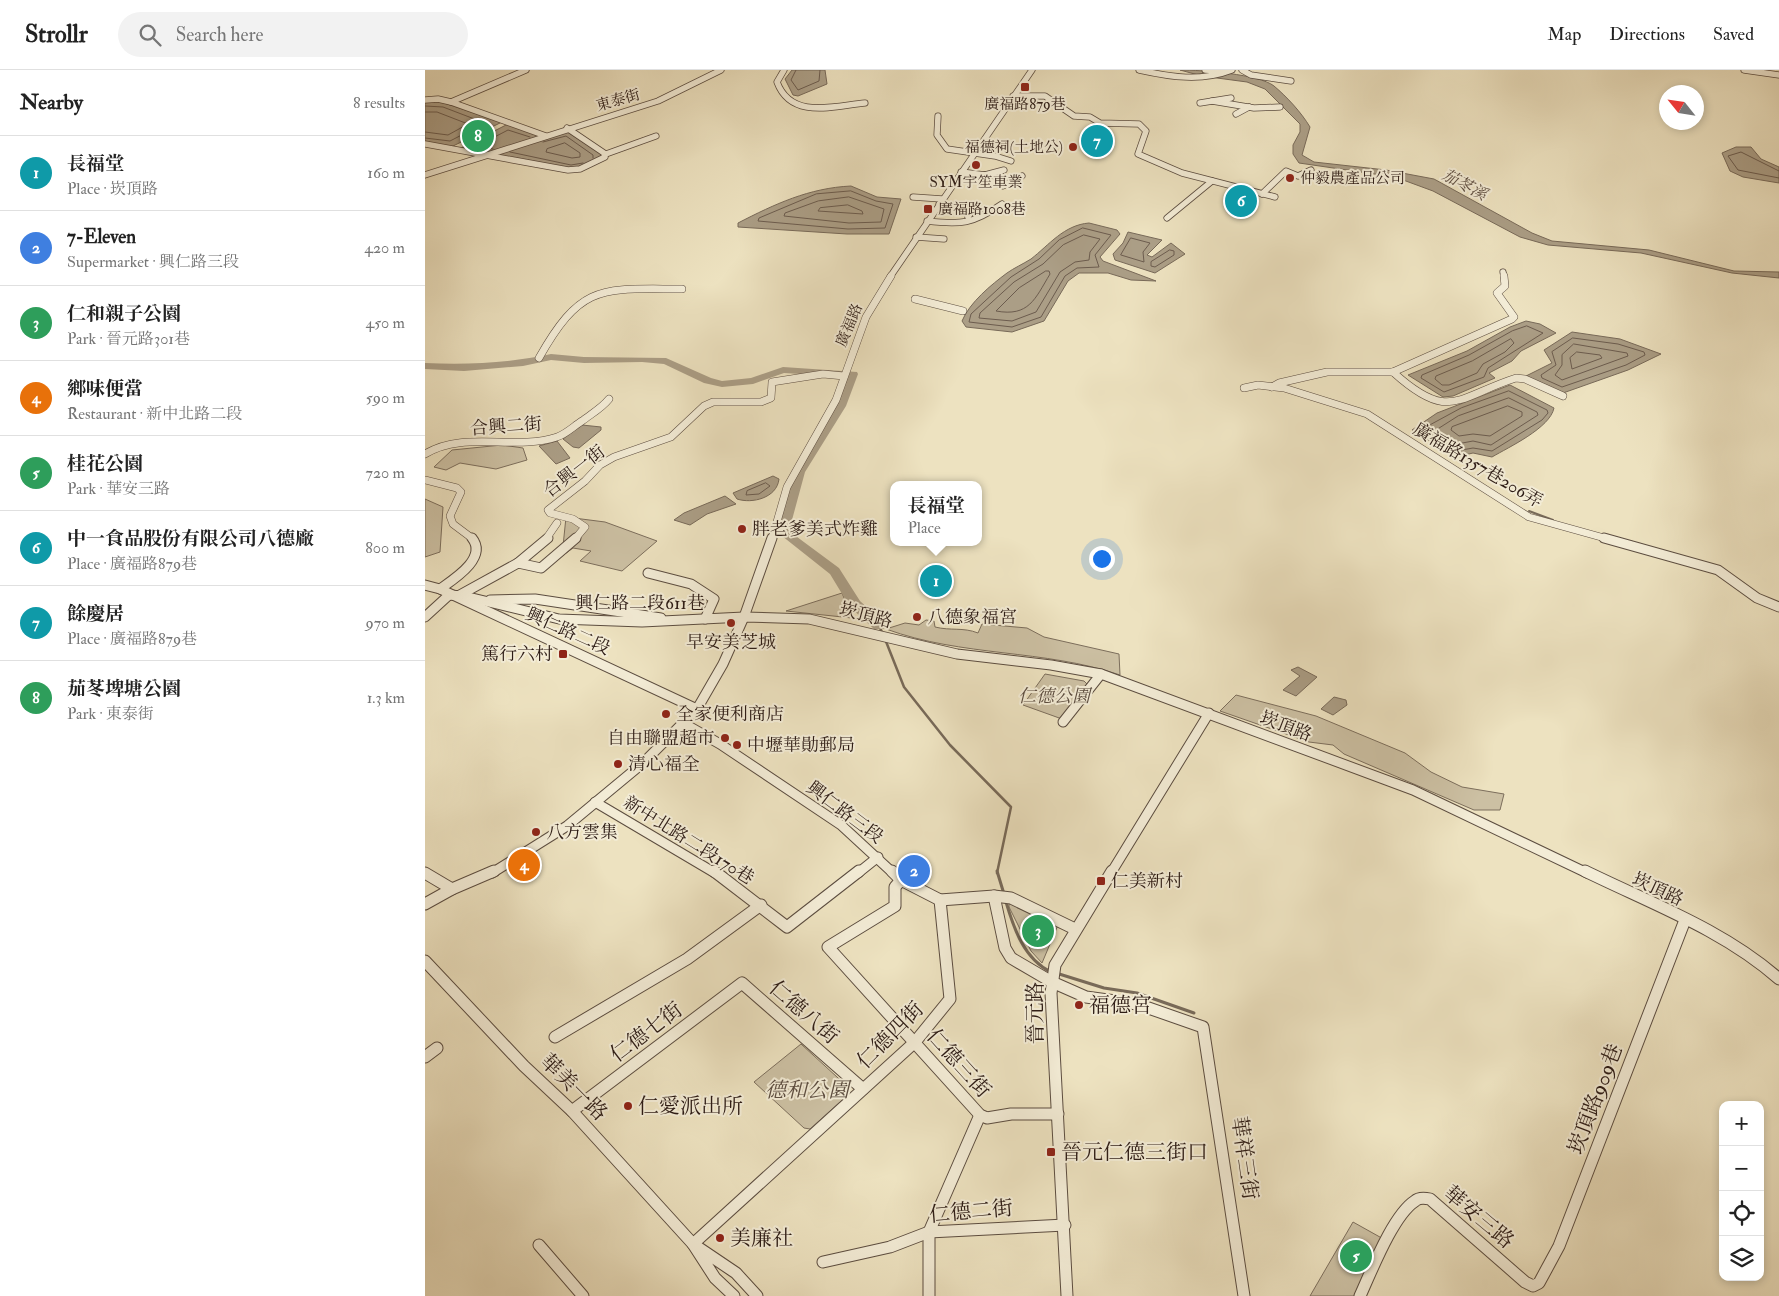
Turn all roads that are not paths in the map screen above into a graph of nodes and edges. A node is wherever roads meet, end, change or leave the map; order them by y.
1 (526, 70) edge
2 (721, 70) edge
3 (784, 70) edge
4 (1032, 70) edge
5 (1139, 70) edge
6 (1205, 70) edge
7 (1242, 70) edge
8 (1744, 70) edge
9 (1231, 71) edge
10 (1779, 76) edge
11 (1291, 81) dead end
12 (1013, 96) junction
13 (1231, 98) dead end
14 (425, 100) edge
15 (1213, 101) junction
16 (451, 102) junction
17 (865, 103) dead end
18 (1200, 103) dead end
19 (1249, 107) junction
20 (1280, 107) dead end
21 (1236, 114) dead end
22 (938, 116) dead end
23 (567, 128) junction
24 (546, 136) junction
25 (656, 136) dead end
26 (425, 144) edge
27 (974, 153) junction
28 (606, 154) junction
29 (490, 156) junction
30 (1011, 161) dead end
31 (1005, 170) dead end
32 (1311, 170) dead end
33 (961, 172) junction
34 (425, 175) edge
35 (985, 175) junction
36 (1022, 176) dead end
37 (1212, 181) junction
38 (1003, 186) joint
39 (1262, 194) junction
40 (913, 197) dead end
41 (1275, 197) dead end
42 (941, 201) junction
43 (1002, 204) dead end
44 (968, 217) dead end
45 (1167, 218) dead end
46 (927, 221) junction
47 (916, 237) junction
48 (945, 238) dead end
49 (1503, 272) dead end
50 (682, 289) dead end
51 (915, 298) dead end
52 (963, 311) dead end
53 (539, 358) dead end
54 (1393, 372) junction
55 (844, 376) junction
56 (1271, 387) junction
57 (1244, 388) dead end
58 (1563, 396) dead end
59 (609, 399) dead end
60 (425, 454) edge
61 (425, 480) edge
62 (557, 523) dead end
63 (518, 563) junction
64 (649, 573) dead end
65 (425, 585) edge
66 (439, 589) junction
67 (453, 595) junction
68 (485, 601) junction
69 (1779, 607) edge
70 (425, 617) edge
71 (744, 617) junction
72 (705, 619) junction
73 (671, 620) junction
74 (1101, 674) junction
75 (697, 709) junction
76 (1209, 713) junction
77 (1063, 722) dead end
78 (683, 724) junction
79 (595, 802) junction
80 (878, 857) junction
81 (425, 873) edge
82 (901, 880) junction
83 (452, 889) junction
84 (994, 896) junction
85 (940, 900) junction
86 (425, 904) edge
87 (761, 905) junction
88 (1685, 920) junction
89 (787, 927) joint
90 (1075, 929) junction
91 (687, 959) joint
92 (425, 961) edge
93 (1779, 979) edge
94 (1052, 982) junction
95 (742, 984) joint
96 (555, 1037) dead end
97 (915, 1042) junction
98 (437, 1048) dead end
99 (425, 1056) edge
100 (863, 1088) junction
101 (572, 1111) junction
102 (1058, 1114) junction
103 (980, 1115) junction
104 (1065, 1225) junction
105 (929, 1232) junction
106 (693, 1244) junction
107 (539, 1245) dead end
108 (823, 1262) dead end
109 (1533, 1286) joint
110 (583, 1296) edge
111 (734, 1296) edge
112 (757, 1296) edge
113 (929, 1296) edge
114 (1067, 1296) edge
115 (1244, 1296) edge
116 (1360, 1296) edge

1 - 16 street
2 - 23 street, 東泰街
3 - 17 street
4 - 12 street, 廣福路
5 - 9 street
6 - 9 street
7 - 11 street
8 - 10 street
12 - 27 street, 廣福路
12 - 37 street
13 - 15 street
14 - 16 street
15 - 18 street
15 - 19 street
16 - 24 street
19 - 20 street
19 - 21 street
22 - 27 street
23 - 24 street, 東泰街
23 - 28 street
24 - 29 street, 東泰街
25 - 28 street
26 - 29 street
27 - 30 street
27 - 33 street, 廣福路
28 - 29 street
29 - 34 street
31 - 35 street
32 - 39 street
33 - 35 street
33 - 42 street, 廣福路
35 - 38 street
36 - 38 street
37 - 39 street
37 - 45 street
39 - 41 street
40 - 42 street
42 - 44 street
42 - 46 street, 廣福路
43 - 46 street
46 - 47 street, 廣福路
47 - 48 street
47 - 55 street, 廣福路
49 - 54 street
50 - 53 street
51 - 52 street
54 - 56 street
54 - 58 street
55 - 63 street, 合興一街
55 - 71 street, 廣福路
56 - 57 street, 廣福路1357巷206弄
56 - 69 street, 廣福路1357巷206弄
59 - 60 street, 合興二街
61 - 66 street
62 - 63 street
63 - 67 street
64 - 72 street
65 - 66 street, 興仁路二段
66 - 67 street, 興仁路二段
67 - 68 street, 興仁路二段611巷
67 - 70 street
67 - 75 street, 興仁路二段
68 - 73 street
68 - 73 street, 興仁路二段611巷
71 - 72 street, 興仁路二段611巷
71 - 74 street, 崁頂路
71 - 75 street, 廣福路
72 - 73 street, 興仁路二段611巷
74 - 76 street, 崁頂路
74 - 77 street
75 - 78 street, 廣福路
76 - 88 street, 崁頂路
76 - 90 street, 晉元路
78 - 79 street, 廣福路
78 - 80 street, 興仁路三段
79 - 83 street, 廣福路
79 - 87 street, 新中北路二段170巷
80 - 82 street, 興仁路三段
80 - 89 street
81 - 83 street
82 - 85 street, 興仁路三段
82 - 97 street, 仁德三街
83 - 86 street, 廣福路
84 - 85 street
84 - 90 street
84 - 94 street
85 - 97 street, 仁德四街
87 - 89 street, 新中北路二段170巷
87 - 91 street
88 - 93 street, 崁頂路
88 - 109 street, 崁頂路909巷
90 - 94 street, 晉元路
91 - 96 street
92 - 101 street, 華美一路
94 - 102 street, 晉元路
94 - 115 street, 華祥三街
95 - 100 street, 仁德八街
95 - 101 street, 仁德七街
97 - 100 street, 仁德四街
97 - 103 street, 仁德三街
98 - 99 street
100 - 106 street, 仁德四街
101 - 106 street, 華美一路
102 - 103 street, 仁德三街
102 - 104 street, 晉元路
103 - 105 street
104 - 105 street, 仁德二街
104 - 114 street, 晉元路
105 - 108 street, 仁德二街
105 - 113 street
106 - 111 street, 華美一路
106 - 112 street, 華美一路
107 - 110 street
109 - 116 street, 華安三路

